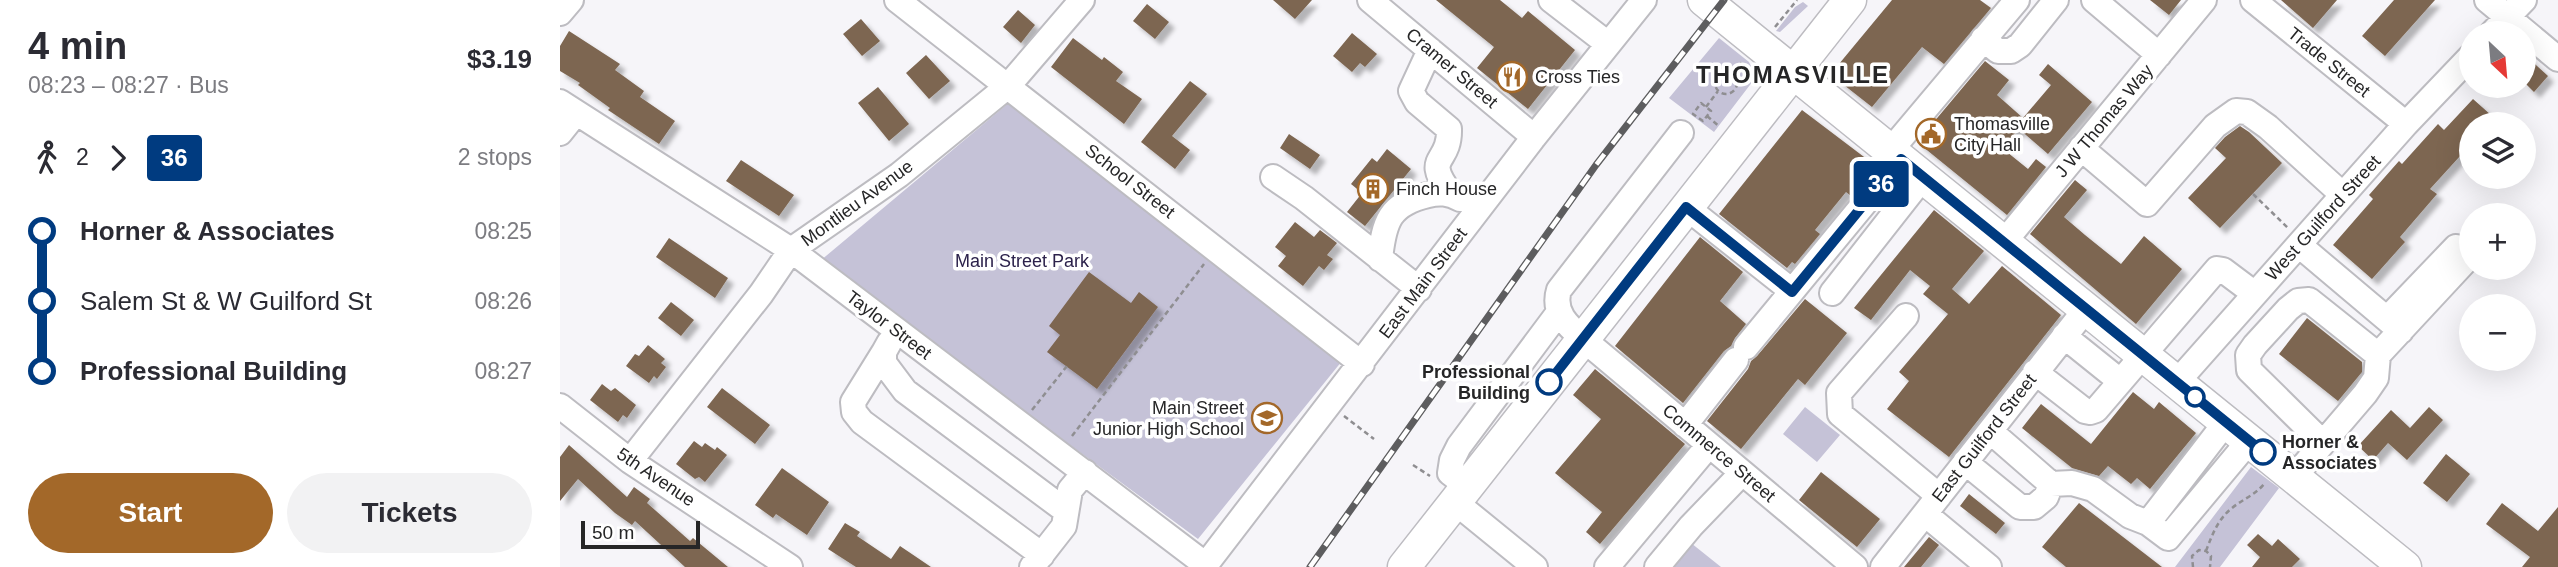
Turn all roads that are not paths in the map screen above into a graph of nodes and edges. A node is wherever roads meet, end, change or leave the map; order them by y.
1 (571, 0) edge
2 (898, 0) edge
3 (1082, 0) edge
4 (1370, 0) edge
5 (1551, 0) edge
6 (1644, 0) edge
7 (1704, 0) edge
8 (1850, 0) edge
9 (2017, 0) edge
10 (2056, 0) edge
11 (2094, 0) edge
12 (2204, 0) edge
13 (2253, 0) edge
14 (2487, 0) edge
15 (560, 13) edge
16 (2508, 17) edge
17 (1983, 39) junction
18 (1608, 44) junction
19 (1430, 50) junction
20 (2159, 55) junction
21 (2558, 59) edge
22 (2459, 69) edge
23 (1793, 72) junction
24 (1008, 86) junction
25 (568, 108) edge
26 (2406, 124) junction
27 (1681, 133) dead end
28 (560, 134) edge
29 (1534, 136) junction
30 (2081, 148) junction
31 (1905, 162) junction
32 (1273, 177) dead end
33 (1450, 193) junction
34 (2343, 195) junction
35 (1686, 207) junction
36 (1478, 211) junction
37 (2004, 242) junction
38 (2300, 243) junction
39 (2459, 244) edge
40 (791, 250) junction
41 (1380, 259) junction
42 (2459, 266) edge
43 (1419, 289) junction
44 (1792, 292) junction
45 (1832, 293) dead end
46 (2248, 302) junction
47 (2086, 309) junction
48 (1559, 312) junction
49 (1906, 316) dead end
50 (2394, 325) junction
51 (898, 331) junction
52 (2265, 333) junction
53 (2064, 336) junction
54 (1583, 339) junction
55 (884, 352) junction
56 (2142, 354) junction
57 (2378, 355) junction
58 (1362, 364) junction
59 (2035, 372) junction
60 (2120, 382) junction
61 (2177, 382) junction
62 (560, 406) edge
63 (1685, 425) junction
64 (1990, 431) junction
65 (2238, 432) junction
66 (2323, 443) junction
67 (1709, 445) junction
68 (630, 461) junction
69 (1965, 462) junction
70 (2287, 471) junction
71 (1085, 472) junction
72 (1742, 473) junction
73 (2051, 484) junction
74 (1461, 494) junction
75 (1932, 505) junction
76 (1066, 511) junction
77 (1037, 561) edge
78 (1205, 566) edge
79 (790, 567) edge
80 (1404, 567) edge
81 (1535, 567) edge
82 (1607, 567) edge
83 (1657, 567) edge
84 (1855, 567) edge
85 (1883, 567) edge
86 (1989, 567) edge
87 (2406, 567) edge

1 - 15 street
2 - 24 street, School Street
3 - 24 street, Montlieu Avenue
4 - 19 street, Cramer Street
5 - 18 street
6 - 18 street, East Main Street
7 - 23 main road
8 - 23 main road
9 - 17 street
10 - 17 street
11 - 20 street
12 - 20 street, J W Thomas Way
13 - 26 street, Trade Street
14 - 16 street
16 - 21 street
17 - 31 street
18 - 29 street, East Main Street
19 - 29 street, Cramer Street
19 - 33 street
20 - 30 street, J W Thomas Way
22 - 26 street, West Guilford Street
23 - 31 main road
23 - 35 main road
24 - 40 street, Montlieu Avenue
24 - 58 street, School Street
25 - 28 street
25 - 40 street, Taylor Street
26 - 34 street, West Guilford Street
27 - 48 street
29 - 36 street, East Main Street
30 - 34 street
30 - 37 street, J W Thomas Way
31 - 37 main road
31 - 44 street
31 - 45 street
32 - 41 street
33 - 36 street
33 - 41 street
34 - 38 street, West Guilford Street
35 - 44 street
35 - 54 main road
36 - 43 street, East Main Street
37 - 47 main road
38 - 46 street, West Guilford Street
38 - 50 street
39 - 50 street
40 - 51 street, Taylor Street
40 - 68 street, Montlieu Avenue
41 - 43 street
42 - 50 street
43 - 58 street, East Main Street
44 - 63 street
46 - 52 street
46 - 56 street
46 - 61 street, West Guilford Street
47 - 53 street, East Guilford Street
47 - 56 main road
48 - 54 street, Commerce Street
48 - 74 street
49 - 75 street
50 - 57 street
51 - 55 street
51 - 71 street, Taylor Street
52 - 57 street
52 - 66 street
53 - 59 street, East Guilford Street
53 - 60 street
54 - 63 street, Commerce Street
54 - 74 main road
55 - 76 street
55 - 77 street
56 - 60 street
56 - 61 main road
57 - 66 street
58 - 78 street, East Main Street
59 - 60 street
59 - 64 street, East Guilford Street
61 - 65 main road
62 - 68 street, 5th Avenue
63 - 67 street, Commerce Street
64 - 69 street, East Guilford Street
64 - 73 street
65 - 70 main road
65 - 73 street
66 - 70 street
67 - 72 street, Commerce Street
67 - 82 street
68 - 79 street, 5th Avenue
69 - 73 street
69 - 75 street, East Guilford Street
70 - 87 main road
71 - 76 street
71 - 78 street, Taylor Street
72 - 83 street
72 - 84 street, Commerce Street
74 - 80 main road
74 - 81 street
75 - 85 street, East Guilford Street
75 - 86 street
76 - 77 street

